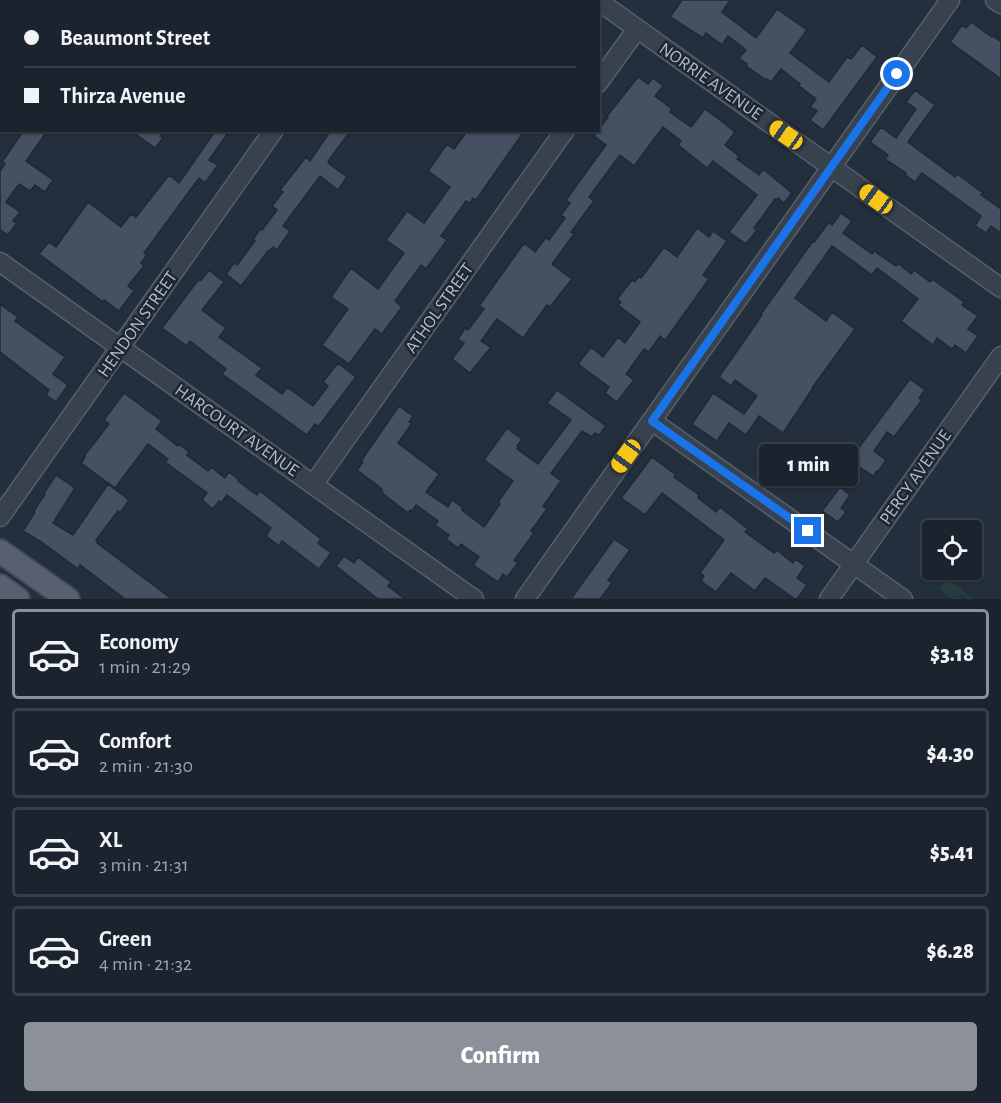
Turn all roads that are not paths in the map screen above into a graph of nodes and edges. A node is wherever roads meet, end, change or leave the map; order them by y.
1 (950, 0) edge
2 (995, 0) edge
3 (600, 2) edge
4 (1001, 4) edge
5 (637, 28) junction
6 (600, 80) edge
7 (273, 132) edge
8 (564, 132) edge
9 (832, 167) junction
10 (0, 262) edge
11 (1001, 288) edge
12 (120, 347) junction
13 (1001, 356) edge
14 (652, 421) junction
15 (313, 484) junction
16 (0, 517) edge
17 (0, 550) edge
18 (854, 564) junction
19 (0, 586) edge
20 (58, 596) edge
21 (18, 599) edge
22 (474, 599) edge
23 (525, 599) edge
24 (829, 599) edge
25 (903, 599) edge

1 - 9 street
2 - 4 street
3 - 5 street, NORRIE AVENUE
5 - 6 street
5 - 9 street, NORRIE AVENUE
7 - 12 street, HENDON STREET
8 - 15 street, ATHOL STREET
9 - 11 street, NORRIE AVENUE
9 - 14 street
10 - 12 street, HARCOURT AVENUE
12 - 15 street, HARCOURT AVENUE
12 - 16 street, HENDON STREET
13 - 18 street, PERCY AVENUE
14 - 18 street
14 - 23 street
15 - 22 street, HARCOURT AVENUE
17 - 20 main road
18 - 24 street, PERCY AVENUE
18 - 25 street
19 - 21 main road

